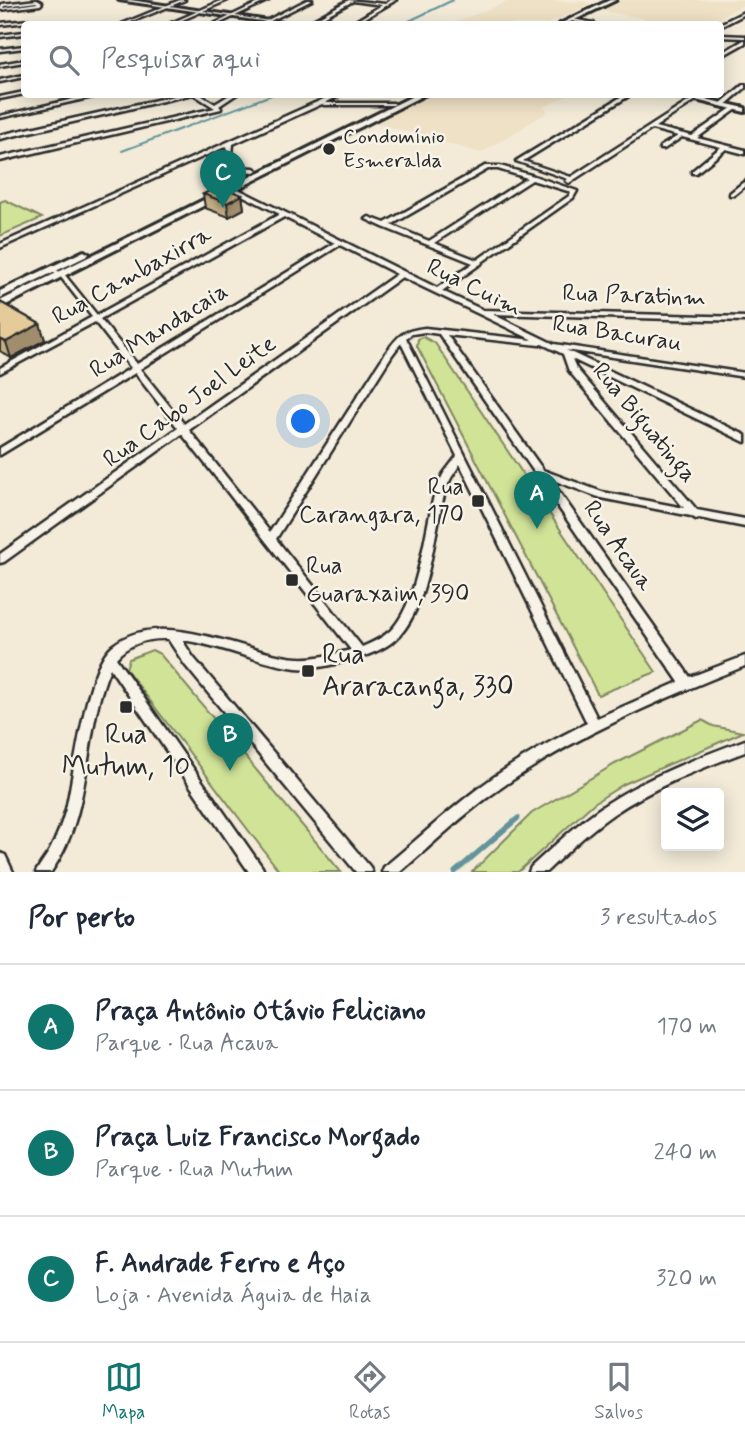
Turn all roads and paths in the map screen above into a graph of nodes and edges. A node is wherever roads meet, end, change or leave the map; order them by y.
1 (121, 0) edge
2 (183, 0) edge
3 (226, 0) edge
4 (268, 0) edge
5 (310, 0) edge
6 (352, 0) edge
7 (394, 0) edge
8 (604, 0) edge
9 (614, 0) edge
10 (138, 1) edge
11 (386, 5) junction
12 (167, 7) junction
13 (1, 8) edge
14 (199, 12) junction
15 (745, 13) edge
16 (14, 14) dead end
17 (233, 17) junction
18 (572, 20) joint
19 (132, 21) edge
20 (177, 21) edge
21 (223, 21) edge
22 (254, 21) edge
23 (269, 21) edge
24 (314, 21) edge
25 (358, 21) edge
26 (559, 21) edge
27 (577, 21) edge
28 (21, 22) edge
29 (0, 24) edge
30 (724, 24) edge
31 (21, 33) edge
32 (0, 36) edge
33 (724, 36) edge
34 (744, 37) edge
35 (21, 47) edge
36 (0, 50) edge
37 (724, 54) edge
38 (21, 62) edge
39 (0, 65) edge
40 (21, 77) edge
41 (0, 81) edge
42 (745, 86) edge
43 (21, 94) edge
44 (0, 98) edge
45 (86, 98) edge
46 (175, 98) edge
47 (202, 98) edge
48 (228, 98) edge
49 (332, 98) edge
50 (404, 98) edge
51 (414, 98) edge
52 (623, 98) edge
53 (690, 98) edge
54 (694, 99) junction
55 (319, 104) junction
56 (393, 104) junction
57 (217, 105) junction
58 (722, 105) junction
59 (735, 108) junction
60 (745, 110) edge
61 (382, 112) junction
62 (0, 117) edge
63 (651, 127) junction
64 (682, 135) junction
65 (0, 137) edge
66 (693, 138) junction
67 (230, 143) junction
68 (745, 145) edge
69 (725, 147) junction
70 (662, 148) dead end
71 (742, 151) edge
72 (0, 159) edge
73 (229, 168) junction
74 (254, 170) junction
75 (694, 172) dead end
76 (533, 177) junction
77 (572, 179) junction
78 (745, 183) edge
79 (562, 186) junction
80 (230, 187) junction
81 (732, 194) dead end
82 (283, 215) junction
83 (369, 219) dead end
84 (385, 226) junction
85 (339, 243) junction
86 (430, 243) junction
87 (0, 246) edge
88 (479, 262) junction
89 (57, 272) junction
90 (402, 274) junction
91 (437, 291) junction
92 (0, 295) edge
93 (0, 305) edge
94 (480, 312) junction
95 (97, 318) junction
96 (745, 319) edge
97 (441, 331) junction
98 (402, 337) junction
99 (549, 345) junction
100 (566, 354) junction
101 (137, 368) junction
102 (0, 371) edge
103 (745, 375) edge
104 (184, 430) junction
105 (745, 439) edge
106 (0, 452) edge
107 (461, 457) junction
108 (541, 472) junction
109 (696, 515) junction
110 (745, 523) edge
111 (271, 539) junction
112 (0, 559) edge
113 (171, 634) junction
114 (360, 653) junction
115 (110, 658) junction
116 (745, 661) edge
117 (687, 683) junction
118 (594, 724) junction
119 (745, 746) edge
120 (0, 860) edge
121 (6, 872) edge
122 (43, 872) edge
123 (257, 872) edge
124 (365, 872) edge
125 (389, 872) edge
126 (536, 872) edge

1 - 10 street
2 - 12 street
3 - 14 street
4 - 17 street
5 - 23 street
6 - 11 street
6 - 24 street
7 - 11 street
8 - 26 main road
9 - 18 main road
10 - 12 street
11 - 25 street
12 - 14 street
12 - 19 street
13 - 13 street
13 - 16 street
14 - 17 street
14 - 20 street
15 - 30 street
17 - 21 street
17 - 22 street
18 - 27 street
28 - 29 street
31 - 32 street
33 - 34 street
34 - 37 street
35 - 36 street
38 - 39 street
40 - 41 street
42 - 58 street
43 - 44 street
45 - 62 street
46 - 65 street
47 - 57 street
48 - 57 street
49 - 55 street
50 - 56 main road
51 - 61 main road
52 - 77 street
53 - 54 street
54 - 58 street
54 - 63 street
55 - 56 street
55 - 67 street
56 - 61 main road
57 - 72 street
58 - 59 street
59 - 60 street
59 - 66 street
61 - 74 main road
61 - 80 main road
63 - 64 street
63 - 77 street
64 - 66 street
64 - 70 street
66 - 69 street
67 - 73 street
67 - 87 street
68 - 71 street
69 - 71 street
69 - 75 street
73 - 74 street
73 - 80 street
74 - 80 main road
76 - 79 street
76 - 84 street
76 - 86 street
77 - 79 street
78 - 81 street
79 - 88 street
80 - 82 street, Rua Cuim
80 - 89 main road
82 - 85 street, Rua Cuim
82 - 95 street, Rua Cambaxirra
83 - 84 street
84 - 86 street
85 - 90 street, Rua Cuim
85 - 101 street, Rua Mandacaia
86 - 88 street
88 - 91 street
89 - 92 main road
89 - 93 main road
89 - 95 street
90 - 91 street, Rua Cuim
90 - 104 street, Rua Cabo Joel Leite
91 - 94 street, Rua Cuim
94 - 96 street, Rua Paratinm
94 - 99 street, Rua Cuim
95 - 101 street
95 - 102 street, Rua Cambaxirra
97 - 98 street, Rua Bacurau
97 - 99 street, Rua Bacurau
97 - 108 street, Rua Acaua
98 - 107 street
98 - 111 street
99 - 100 street, Rua Cuim
99 - 103 street, Rua Bacurau
100 - 105 street, Rua Cuim
100 - 109 street, Rua Biguatinga
101 - 104 street
101 - 106 street, Rua Mandacaia
104 - 111 street
104 - 112 street, Rua Cabo Joel Leite
107 - 114 street
107 - 118 street
108 - 109 street
108 - 117 street, Rua Acaua
109 - 110 street
111 - 114 street
113 - 114 street
113 - 115 street
113 - 124 street
115 - 122 street
115 - 123 street
116 - 117 street
117 - 118 street
118 - 125 street
119 - 126 street
120 - 121 street

